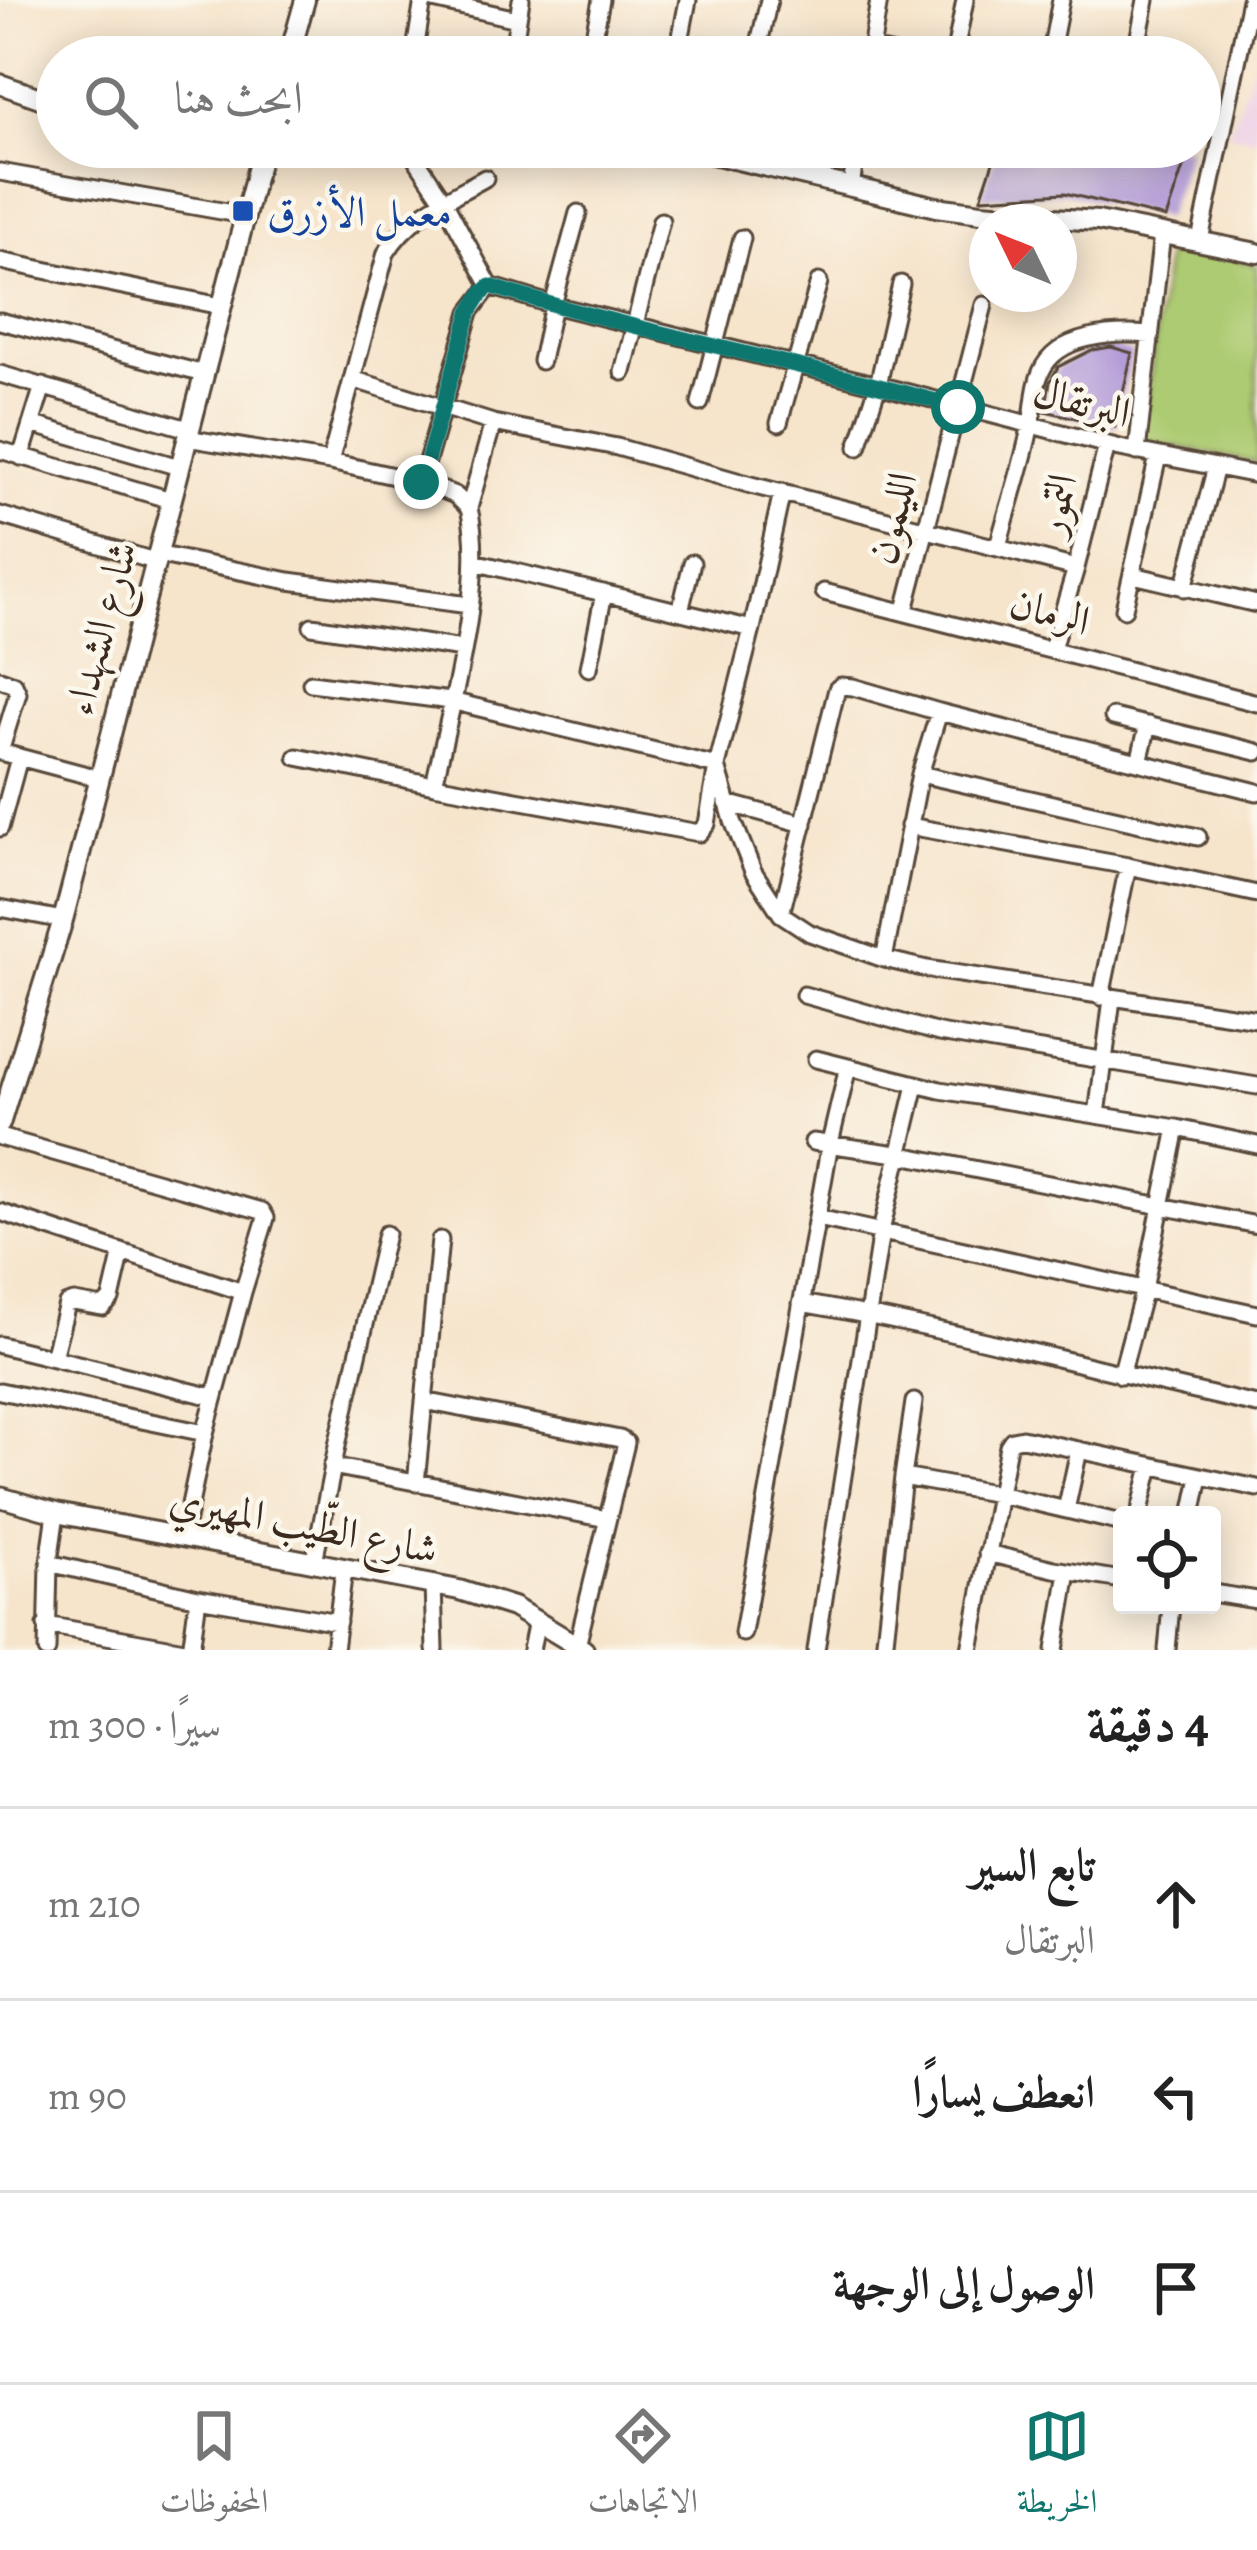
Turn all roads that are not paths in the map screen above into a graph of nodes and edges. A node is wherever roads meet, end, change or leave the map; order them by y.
1 (305, 0) edge
2 (423, 0) edge
3 (433, 0) edge
4 (521, 0) edge
5 (601, 0) edge
6 (688, 0) edge
7 (769, 0) edge
8 (879, 0) edge
9 (965, 0) edge
10 (1061, 0) edge
11 (1146, 0) edge
12 (1250, 0) edge
13 (517, 19) junction
14 (295, 36) edge
15 (417, 36) edge
16 (515, 36) edge
17 (594, 36) edge
18 (681, 36) edge
19 (761, 36) edge
20 (874, 36) edge
21 (958, 36) edge
22 (1054, 36) edge
23 (1139, 36) edge
24 (0, 84) edge
25 (36, 97) edge
26 (1223, 130) joint
27 (1221, 140) edge
28 (256, 168) edge
29 (422, 168) edge
30 (786, 168) edge
31 (853, 168) edge
32 (1215, 168) edge
33 (0, 172) edge
34 (485, 178) dead end
35 (850, 187) junction
36 (444, 201) junction
37 (578, 214) dead end
38 (244, 215) junction
39 (661, 221) dead end
40 (1162, 234) junction
41 (742, 238) dead end
42 (1200, 240) junction
43 (1257, 253) edge
44 (0, 261) edge
45 (818, 282) dead end
46 (901, 284) dead end
47 (490, 286) junction
48 (553, 305) junction
49 (221, 306) junction
50 (982, 312) edge
51 (0, 322) edge
52 (634, 325) junction
53 (1142, 334) junction
54 (714, 346) junction
55 (542, 361) dead end
56 (794, 364) junction
57 (623, 372) dead end
58 (0, 374) edge
59 (204, 374) junction
60 (352, 380) junction
61 (878, 385) junction
62 (44, 386) junction
63 (700, 403) dead end
64 (444, 407) junction
65 (958, 407) junction
66 (493, 423) junction
67 (779, 423) dead end
68 (31, 424) junction
69 (1031, 425) junction
70 (188, 434) junction
71 (1107, 445) junction
72 (858, 447) dead end
73 (0, 450) edge
74 (1137, 452) junction
75 (1158, 456) junction
76 (20, 457) junction
77 (330, 462) junction
78 (179, 467) junction
79 (1216, 467) junction
80 (1257, 475) edge
81 (421, 482) junction
82 (782, 492) junction
83 (171, 500) junction
84 (470, 508) junction
85 (0, 515) edge
86 (925, 529) junction
87 (998, 547) junction
88 (155, 558) junction
89 (474, 562) junction
90 (692, 562) dead end
91 (1076, 568) junction
92 (1132, 575) junction
93 (1184, 588) junction
94 (604, 592) junction
95 (824, 592) dead end
96 (1257, 604) edge
97 (469, 605) junction
98 (1124, 609) dead end
99 (905, 610) junction
100 (680, 611) junction
101 (312, 626) dead end
102 (752, 629) junction
103 (462, 649) junction
104 (1052, 649) junction
105 (589, 668) dead end
106 (5, 680) edge
107 (311, 682) dead end
108 (451, 701) junction
109 (1257, 703) edge
110 (939, 712) junction
111 (1113, 717) dead end
112 (1148, 725) junction
113 (0, 752) edge
114 (1257, 752) edge
115 (297, 757) dead end
116 (19, 758) junction
117 (1139, 762) junction
118 (716, 766) junction
119 (920, 774) junction
120 (98, 778) junction
121 (434, 785) junction
122 (1257, 792) edge
123 (727, 803) junction
124 (804, 824) junction
125 (909, 826) junction
126 (0, 828) edge
127 (1198, 837) dead end
128 (1128, 866) junction
129 (1257, 894) edge
130 (0, 908) edge
131 (781, 914) junction
132 (63, 920) junction
133 (884, 959) junction
134 (804, 995) dead end
135 (1107, 998) junction
136 (1257, 1019) edge
137 (816, 1059) dead end
138 (1105, 1062) junction
139 (848, 1067) junction
140 (916, 1084) junction
141 (1257, 1086) edge
142 (1097, 1115) junction
143 (0, 1124) edge
144 (1177, 1128) junction
145 (0, 1137) edge
146 (822, 1142) junction
147 (1257, 1145) edge
148 (897, 1154) junction
149 (1162, 1208) junction
150 (0, 1212) edge
151 (818, 1218) junction
152 (1257, 1226) edge
153 (881, 1231) junction
154 (386, 1234) dead end
155 (440, 1240) dead end
156 (122, 1252) junction
157 (1144, 1289) junction
158 (243, 1292) junction
159 (801, 1303) junction
160 (867, 1314) junction
161 (1257, 1314) edge
162 (0, 1345) edge
163 (53, 1357) junction
164 (1120, 1375) junction
165 (0, 1391) edge
166 (213, 1397) junction
167 (424, 1401) junction
168 (914, 1402) dead end
169 (1257, 1405) edge
170 (205, 1433) junction
171 (1078, 1450) junction
172 (332, 1466) junction
173 (1151, 1466) junction
174 (1200, 1477) junction
175 (902, 1478) junction
176 (416, 1483) junction
177 (1257, 1487) edge
178 (998, 1494) junction
179 (0, 1497) edge
180 (1141, 1506) edge
181 (1194, 1506) edge
182 (1066, 1510) junction
183 (56, 1513) junction
184 (607, 1519) junction
185 (1113, 1521) edge
186 (183, 1538) junction
187 (987, 1553) junction
188 (314, 1562) junction
189 (49, 1563) junction
190 (344, 1569) junction
191 (1068, 1572) junction
192 (1113, 1579) edge
193 (433, 1584) junction
194 (1221, 1594) edge
195 (197, 1598) junction
196 (1257, 1600) edge
197 (1170, 1614) edge
198 (537, 1621) junction
199 (338, 1622) junction
200 (46, 1625) junction
201 (743, 1633) dead end
202 (580, 1648) edge
203 (47, 1650) edge
204 (188, 1650) edge
205 (334, 1650) edge
206 (435, 1650) edge
207 (531, 1650) edge
208 (816, 1650) edge
209 (884, 1650) edge
210 (970, 1650) edge
211 (1055, 1650) edge
212 (1166, 1650) edge

1 - 14 street
2 - 15 street
3 - 13 street
4 - 13 street
5 - 17 street
6 - 18 street
7 - 19 street
8 - 20 street
9 - 21 street
10 - 22 street
11 - 23 street
12 - 26 street
13 - 16 street
24 - 25 street
26 - 27 street
28 - 38 street, شارع الشهداء
29 - 36 street
30 - 35 street
31 - 35 street
32 - 42 street
33 - 38 street
34 - 36 street
35 - 40 street
36 - 47 street
36 - 60 street
37 - 48 street
38 - 49 street, شارع الشهداء
39 - 52 street
40 - 42 street
40 - 53 street
41 - 54 street
42 - 43 street
44 - 49 street
45 - 56 street
46 - 61 street
47 - 48 street, البرتقال
47 - 64 street
48 - 52 street, البرتقال
48 - 55 street
49 - 59 street, شارع الشهداء
50 - 65 street, الليمون
51 - 59 street
52 - 54 street, البرتقال
52 - 57 street
53 - 69 street
53 - 74 street
54 - 56 street, البرتقال
54 - 63 street
56 - 61 street, البرتقال
56 - 67 street
58 - 62 street
59 - 70 street, شارع الشهداء
60 - 64 street
60 - 77 street
61 - 65 street, البرتقال
61 - 72 street
62 - 68 street
62 - 70 street
64 - 66 street
64 - 81 street
65 - 69 street, البرتقال
65 - 86 street, الليمون
66 - 82 street
66 - 84 street
68 - 76 street
68 - 78 street
69 - 71 street, البرتقال
69 - 87 street
70 - 77 street
70 - 78 street, شارع الشهداء
71 - 74 street, البرتقال
71 - 91 street, التمور
73 - 76 street
74 - 75 street, البرتقال
75 - 79 street, البرتقال
75 - 92 street
76 - 83 street
77 - 81 street
78 - 83 street, شارع الشهداء
79 - 80 street, البرتقال
79 - 93 street
81 - 84 street
82 - 86 street
82 - 102 street
83 - 88 street, شارع الشهداء
84 - 89 street
85 - 88 street
86 - 87 street
86 - 99 street, الليمون
87 - 91 street
88 - 97 street
88 - 120 street, شارع الشهداء
89 - 94 street
89 - 97 street
90 - 100 street
91 - 104 street, التمور
92 - 93 street
92 - 98 street
93 - 96 street
94 - 100 street
94 - 105 street
95 - 99 street, الرمان
97 - 103 street
99 - 104 street, الرمان
100 - 102 street
101 - 103 street
102 - 118 street
103 - 108 street
104 - 109 street, الرمان
106 - 113 street
107 - 108 street
108 - 118 street
108 - 121 street
110 - 117 street
110 - 119 street
110 - 124 street
111 - 112 street
112 - 114 street
112 - 117 street
113 - 116 street
115 - 121 street
116 - 120 street
116 - 126 street
117 - 122 street
118 - 121 street
118 - 123 street
119 - 125 street
119 - 127 street
120 - 132 street, شارع الشهداء
123 - 124 street
123 - 131 street
124 - 131 street
125 - 128 street
125 - 133 street
128 - 129 street
128 - 135 street
130 - 132 street
131 - 133 street
132 - 143 street, شارع الشهداء
133 - 135 street
134 - 138 street
135 - 136 street
135 - 138 street
137 - 139 street
138 - 141 street
138 - 142 street
139 - 140 street
139 - 146 street
140 - 142 street
140 - 148 street
142 - 144 street
144 - 147 street
144 - 149 street
145 - 158 street
146 - 148 street
146 - 151 street
148 - 149 street
148 - 153 street
149 - 152 street
149 - 157 street
150 - 156 street
151 - 153 street
151 - 159 street
153 - 157 street
153 - 160 street
154 - 172 street
155 - 167 street
156 - 158 street
156 - 163 street
157 - 161 street
157 - 164 street
158 - 166 street
159 - 160 street
159 - 201 street
160 - 164 street
160 - 208 street
162 - 163 street
163 - 166 street
164 - 169 street
165 - 170 street
166 - 170 street
167 - 176 street
167 - 184 street
168 - 175 street
170 - 186 street
171 - 173 street
171 - 178 street
171 - 182 street
172 - 176 street
172 - 188 street
173 - 174 street
173 - 180 street
174 - 177 street
174 - 181 street
175 - 178 street
175 - 209 street
176 - 184 street
178 - 182 street
178 - 187 street
179 - 183 street, شارع الطّيب المهيري
182 - 185 street
183 - 186 street, شارع الطّيب المهيري
183 - 189 street
184 - 202 street
186 - 188 street, شارع الطّيب المهيري
187 - 191 street
187 - 210 street
188 - 190 street, شارع الطّيب المهيري
189 - 195 street
189 - 200 street
190 - 193 street, شارع الطّيب المهيري
190 - 199 street
191 - 192 street
191 - 211 street
193 - 198 street, شارع الطّيب المهيري
193 - 206 street
194 - 196 street
195 - 199 street
195 - 204 street
197 - 212 street
198 - 202 street, شارع الطّيب المهيري
198 - 207 street
199 - 205 street
200 - 203 street
200 - 204 street

